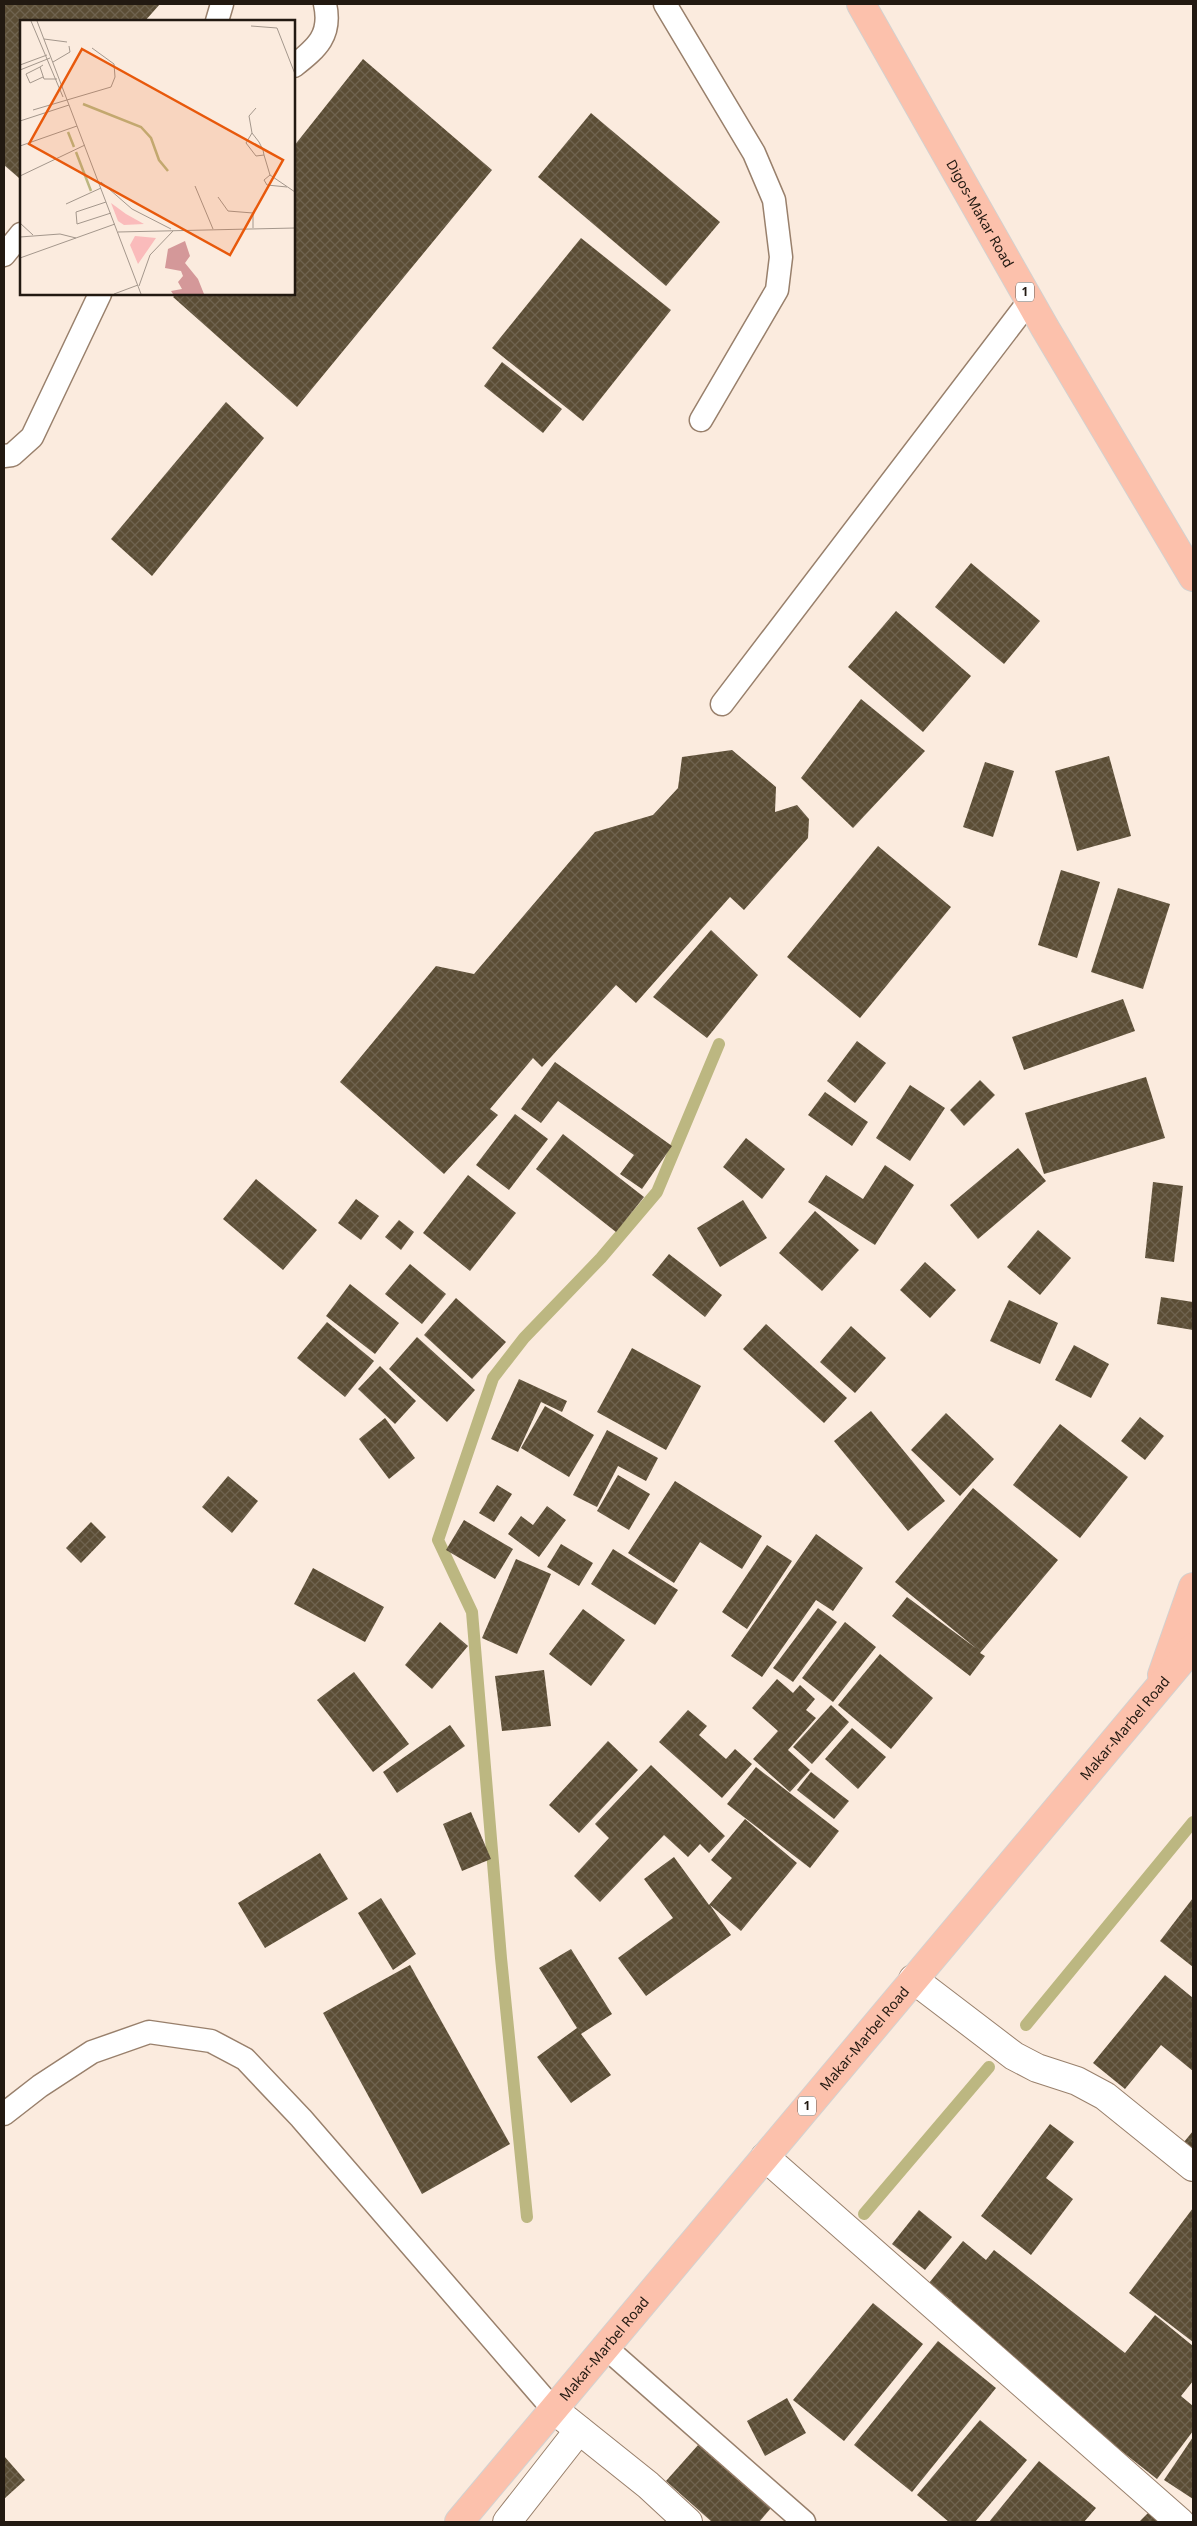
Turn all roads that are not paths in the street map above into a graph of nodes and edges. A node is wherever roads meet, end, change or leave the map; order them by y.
1 (222, 4) edge
2 (325, 4) edge
3 (665, 4) edge
4 (861, 4) edge
5 (217, 20) edge
6 (295, 65) edge
7 (100, 295) edge
8 (1030, 300) junction
9 (701, 420) dead end
10 (4, 456) edge
11 (1193, 577) edge
12 (722, 704) dead end
13 (1193, 1587) edge
14 (1193, 1647) edge
15 (1156, 1691) junction
16 (913, 1979) junction
17 (4, 2114) edge
18 (764, 2157) junction
19 (1193, 2167) edge
20 (605, 2347) junction
21 (553, 2410) junction
22 (579, 2430) junction
23 (459, 2522) edge
24 (507, 2522) edge
25 (688, 2522) edge
26 (804, 2522) edge
27 (1180, 2522) edge

1 - 5 lane
2 - 6 lane
3 - 9 lane
4 - 8 main road, Digos-Makar Road / 1
7 - 10 lane
8 - 11 main road, Digos-Makar Road / 1
8 - 12 lane
13 - 15 main road
14 - 15 main road, Makar-Marbel Road / 1
15 - 16 main road, Makar-Marbel Road / 1
16 - 18 main road, Makar-Marbel Road / 1
16 - 19 street
17 - 21 lane
18 - 20 main road, Makar-Marbel Road / 1
18 - 27 street
20 - 21 main road, Makar-Marbel Road / 1
20 - 26 lane
21 - 22 street
21 - 23 main road, Makar-Marbel Road / 1
22 - 24 street
22 - 25 street

